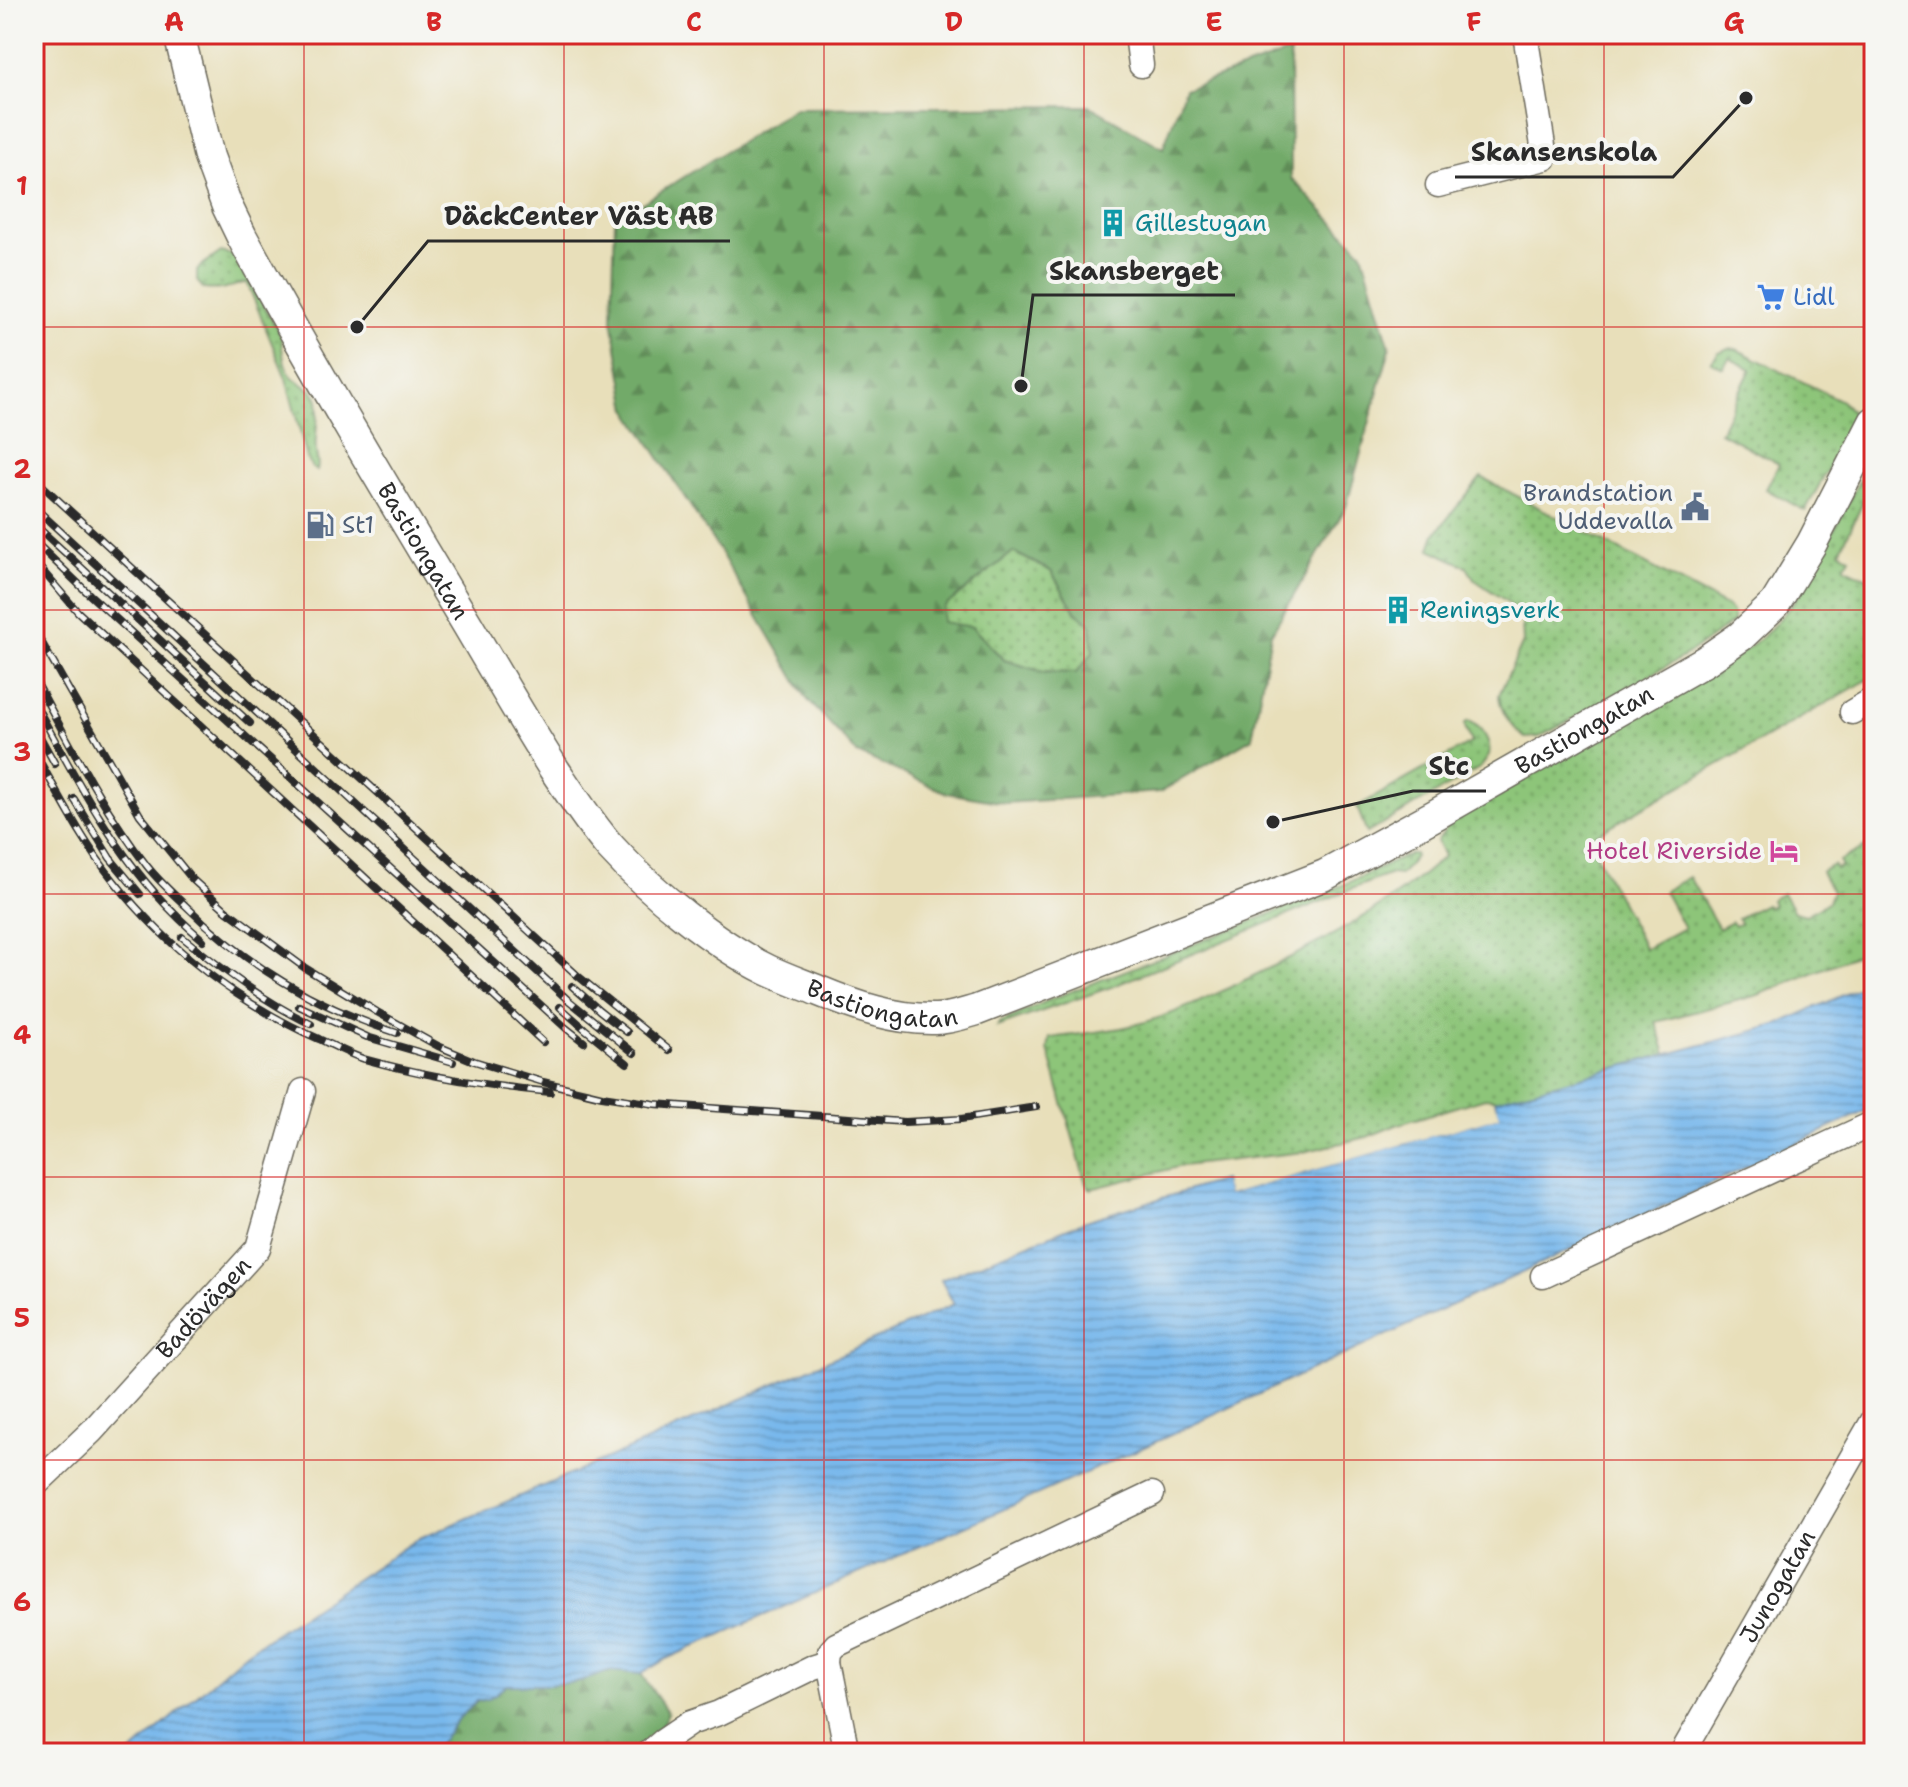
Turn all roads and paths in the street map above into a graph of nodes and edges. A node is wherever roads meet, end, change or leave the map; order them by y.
1 (179, 34) edge
2 (186, 34) edge
3 (1137, 34) edge
4 (1525, 34) edge
5 (1141, 65) dead end
6 (189, 77) junction
7 (1438, 185) dead end
8 (1874, 422) edge
9 (1874, 699) edge
10 (1852, 712) dead end
11 (303, 1091) dead end
12 (1874, 1123) edge
13 (1543, 1276) dead end
14 (1874, 1419) edge
15 (34, 1486) edge
16 (1152, 1494) dead end
17 (829, 1662) junction
18 (649, 1753) edge
19 (847, 1753) edge
20 (1682, 1753) edge

1 - 6 main road, Bastiongatan
2 - 6 main road, Bastiongatan
3 - 5 street
4 - 7 street
6 - 8 main road, Bastiongatan
9 - 10 street
11 - 15 street, Badövägen
12 - 13 street
14 - 20 street, Junogatan
16 - 17 street
17 - 18 street
17 - 19 street

